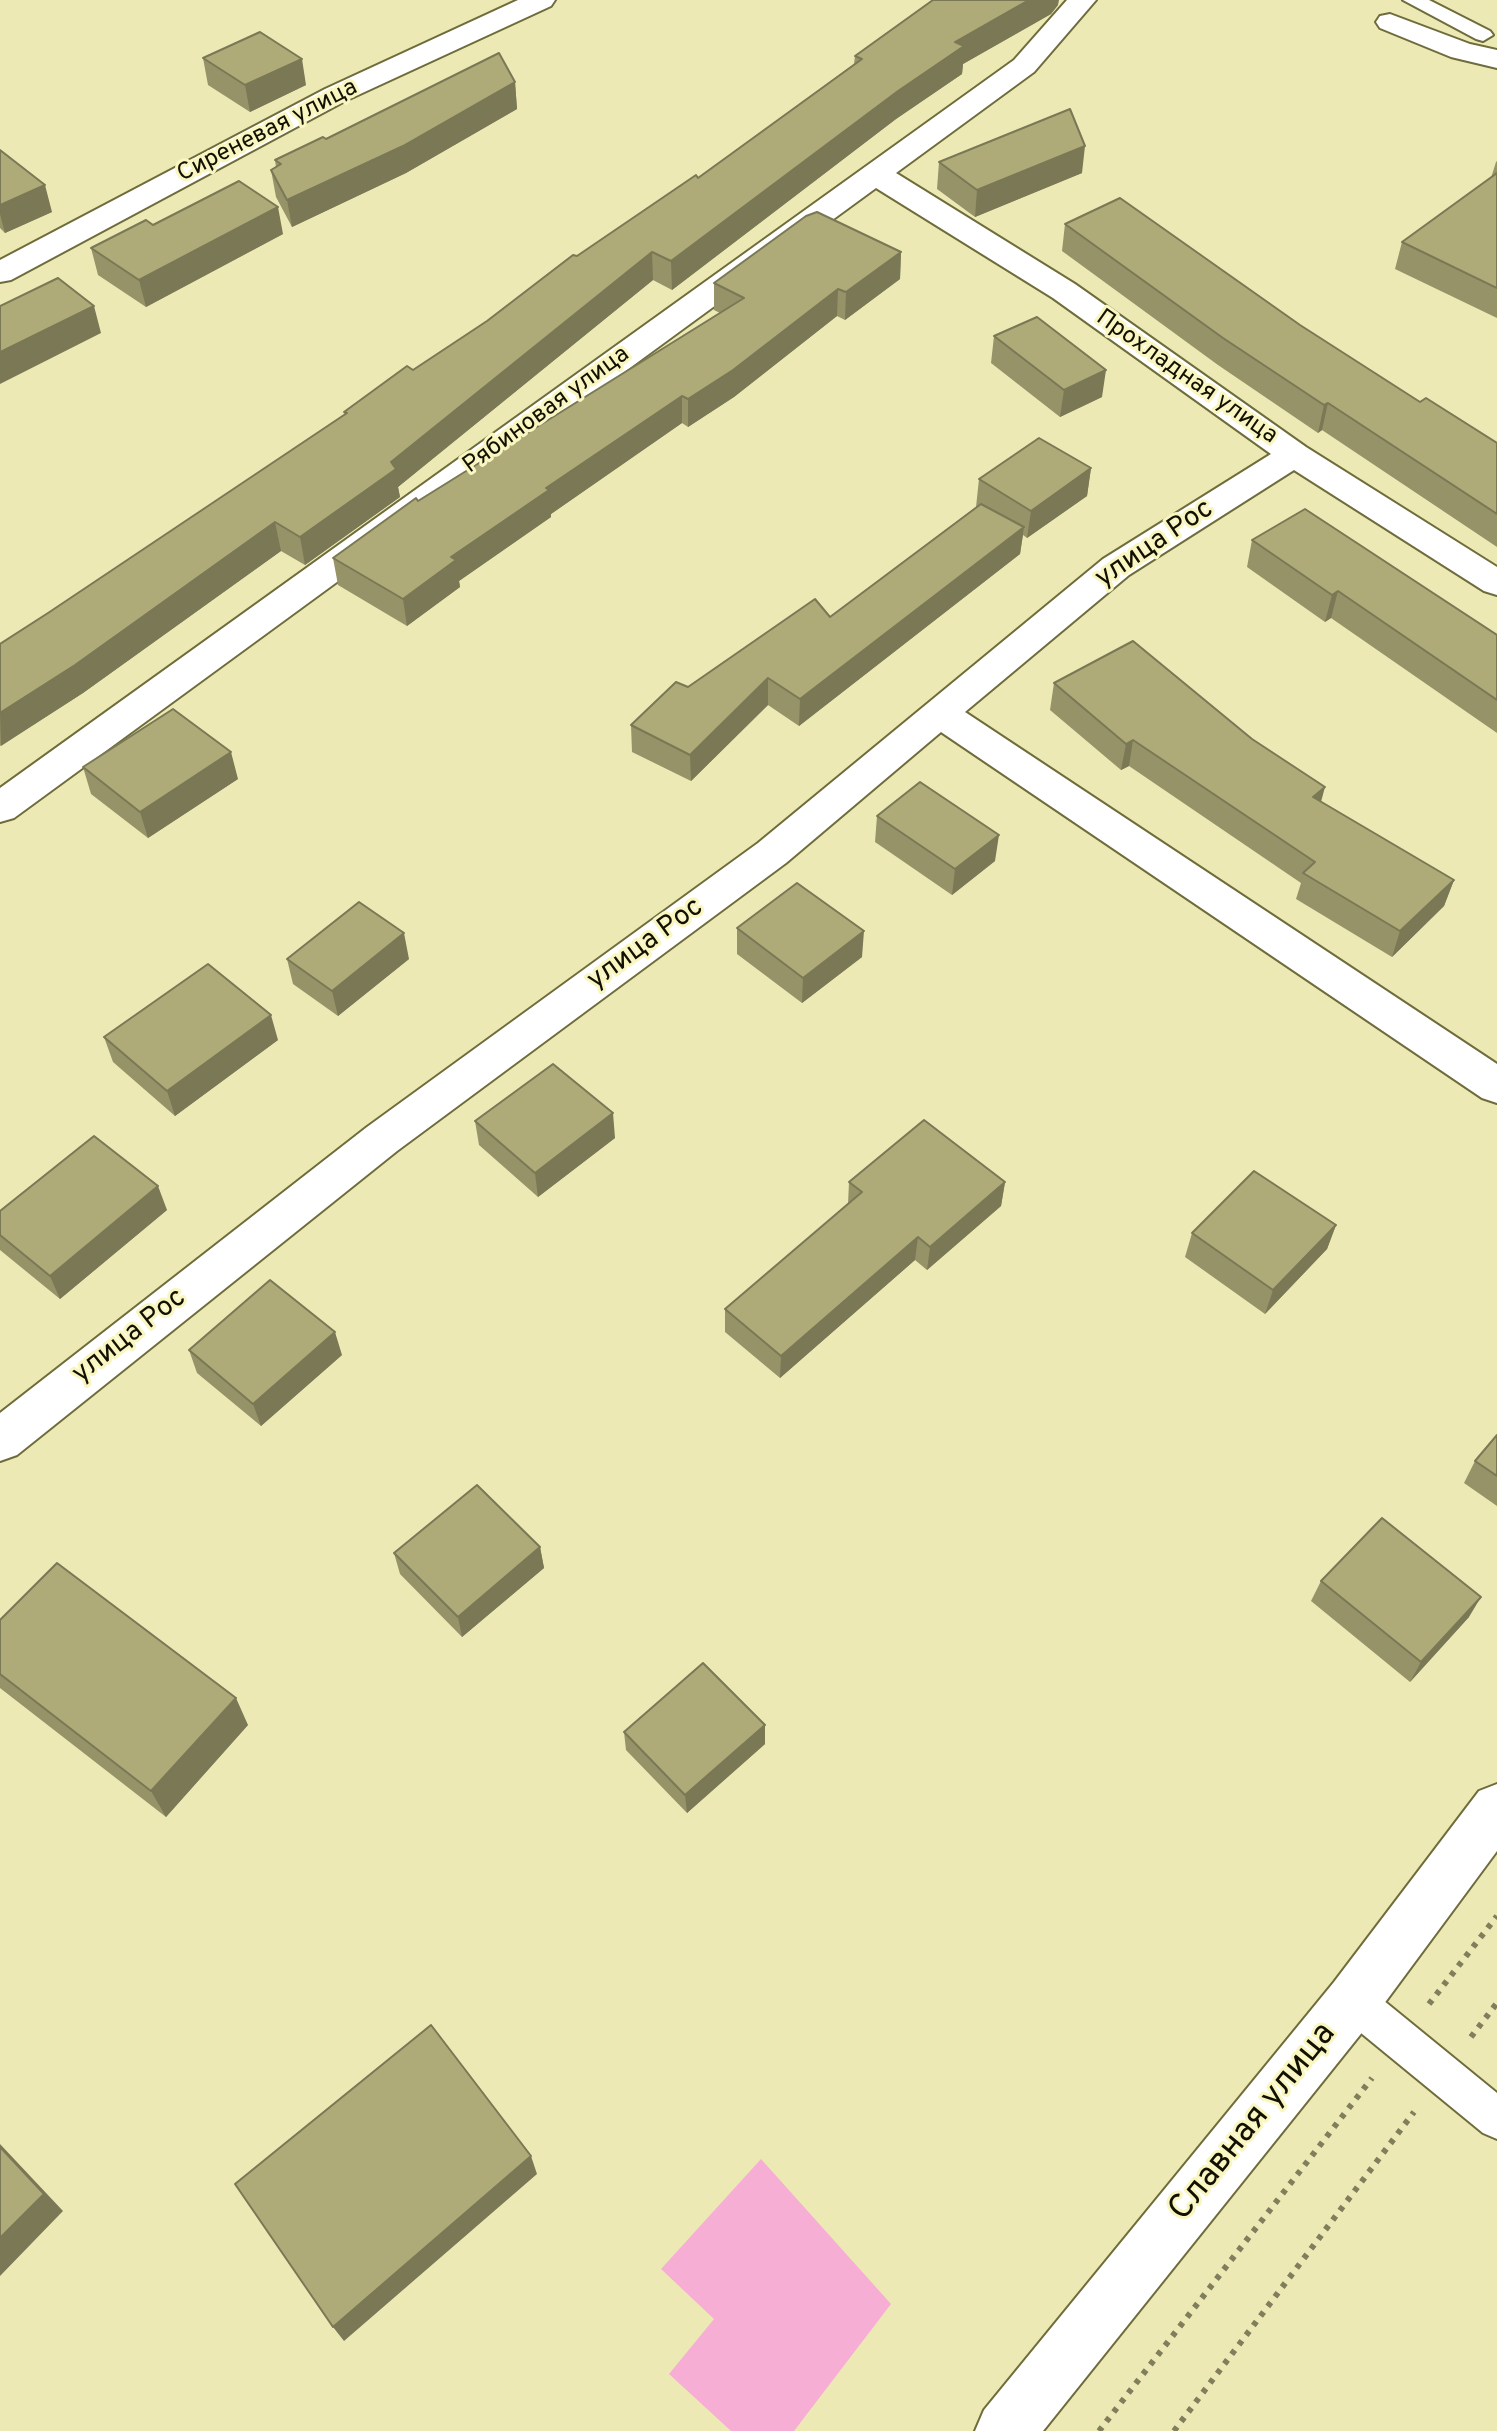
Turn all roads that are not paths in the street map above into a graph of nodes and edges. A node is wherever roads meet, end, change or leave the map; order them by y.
1 (541, 0) edge
2 (1082, 0) edge
3 (1413, 0) edge
4 (1390, 22) dead end
5 (1484, 43) edge
6 (874, 173) junction
7 (0, 273) edge
8 (1294, 455) junction
9 (1497, 583) edge
10 (941, 714) junction
11 (0, 808) edge
12 (1497, 1086) edge
13 (0, 1440) edge
14 (1497, 1809) edge
15 (1353, 2001) junction
16 (1497, 2119) edge
17 (1005, 2431) edge

1 - 7 street, Сиреневая улица
2 - 6 street, Рябиновая улица
3 - 5 lane
4 - 5 street
6 - 8 street, Прохладная улица
6 - 11 street, Рябиновая улица
8 - 9 street, Прохладная улица
8 - 10 street, улица Рос
10 - 12 street
10 - 13 street, улица Рос
14 - 15 street, Славная улица
15 - 16 lane
15 - 17 street, Славная улица

